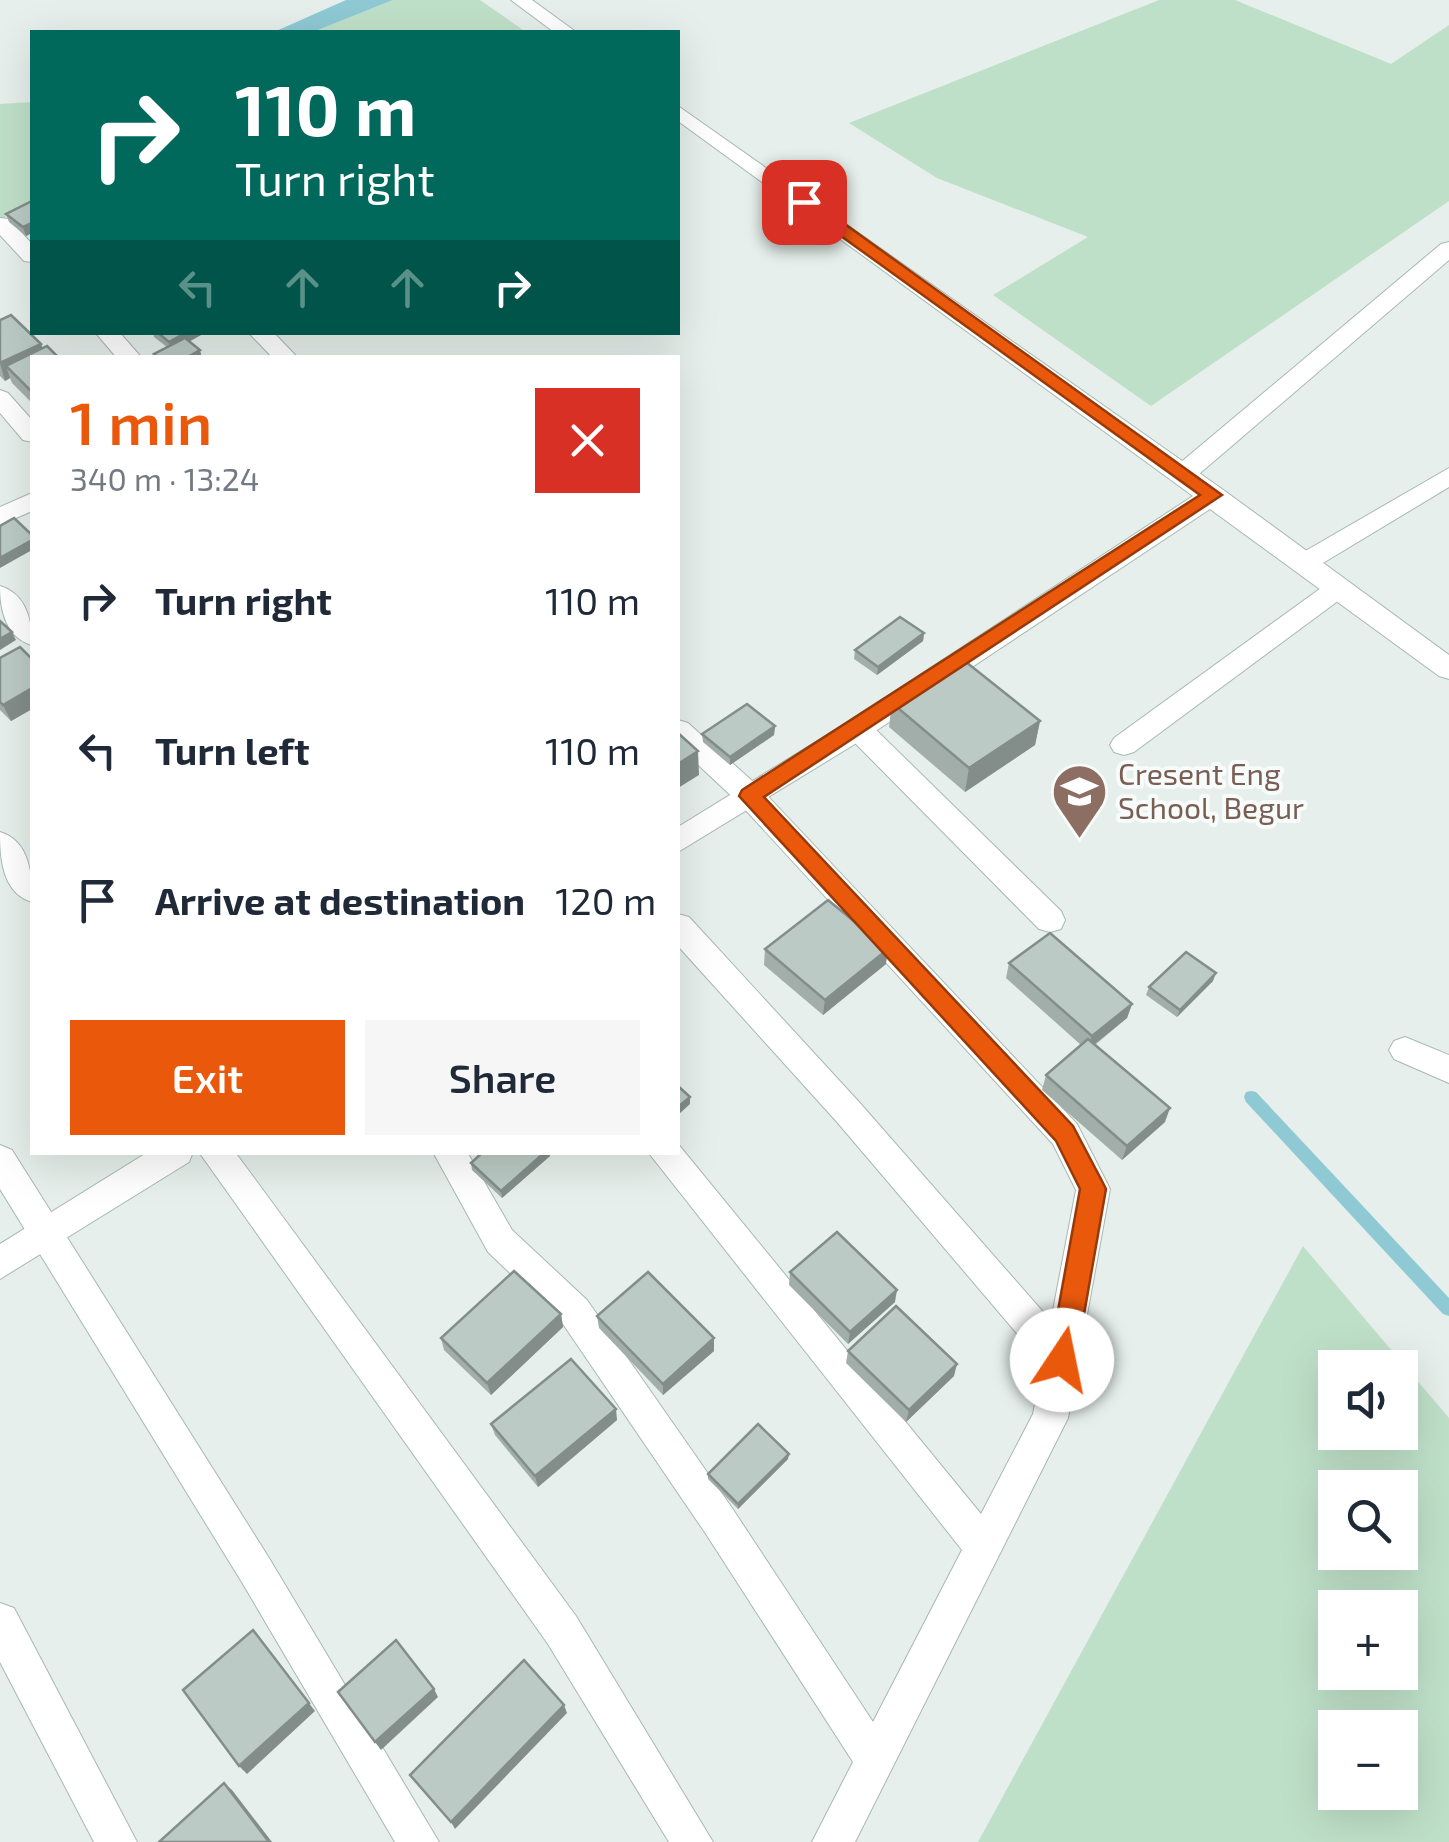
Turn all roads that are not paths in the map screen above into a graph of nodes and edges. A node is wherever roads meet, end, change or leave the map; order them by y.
1 (520, 0) edge
2 (563, 30) edge
3 (680, 113) edge
4 (0, 224) edge
5 (1449, 249) edge
6 (30, 254) edge
7 (109, 335) edge
8 (262, 335) edge
9 (128, 355) edge
10 (284, 355) edge
11 (0, 398) edge
12 (30, 432) edge
13 (1183, 474) junction
14 (1449, 476) edge
15 (1213, 495) junction
16 (30, 502) edge
17 (0, 517) edge
18 (1304, 563) junction
19 (1337, 589) junction
20 (0, 595) edge
21 (30, 633) edge
22 (1449, 668) edge
23 (858, 729) junction
24 (680, 732) edge
25 (1124, 745) dead end
26 (750, 796) junction
27 (680, 840) edge
28 (0, 843) edge
29 (30, 887) edge
30 (1050, 920) dead end
31 (680, 928) edge
32 (1406, 1050) dead end
33 (1449, 1069) edge
34 (173, 1155) edge
35 (217, 1155) edge
36 (451, 1155) edge
37 (666, 1155) edge
38 (0, 1160) edge
39 (46, 1234) junction
40 (0, 1263) edge
41 (1062, 1360) junction
42 (984, 1546) junction
43 (0, 1622) edge
44 (875, 1760) junction
45 (116, 1842) edge
46 (418, 1842) edge
47 (692, 1842) edge
48 (833, 1842) edge

1 - 2 street
3 - 13 street
4 - 6 street
5 - 13 street
7 - 9 street
8 - 10 street
11 - 12 street
13 - 15 street
14 - 18 street
15 - 18 street
15 - 23 street
16 - 17 street
18 - 19 street
19 - 22 street
19 - 25 street
20 - 21 street
23 - 26 street
23 - 30 street
24 - 26 street
26 - 27 street
26 - 41 street
28 - 29 street
31 - 41 street
32 - 33 street
34 - 39 street
35 - 47 street
36 - 44 street
37 - 42 street
38 - 39 street
39 - 40 street
39 - 46 street
41 - 42 street
42 - 44 street
43 - 45 street
44 - 48 street

